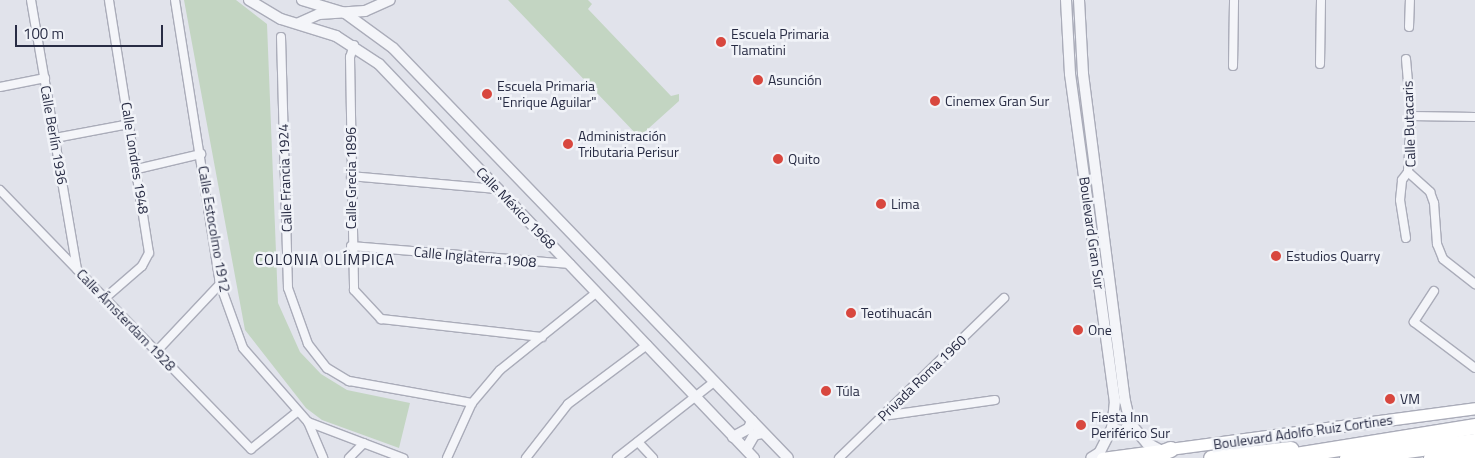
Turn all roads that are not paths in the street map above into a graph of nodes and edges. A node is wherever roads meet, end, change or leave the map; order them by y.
1 (31, 0) edge
2 (109, 0) edge
3 (175, 0) edge
4 (249, 0) edge
5 (302, 0) edge
6 (390, 0) edge
7 (1066, 0) edge
8 (1079, 0) edge
9 (1234, 0) edge
10 (1321, 0) edge
11 (1410, 0) edge
12 (345, 13) junction
13 (299, 23) junction
14 (1409, 28) dead end
15 (281, 37) dead end
16 (354, 45) junction
17 (1406, 59) dead end
18 (1320, 64) dead end
19 (1233, 66) dead end
20 (45, 78) junction
21 (0, 87) edge
22 (1411, 116) junction
23 (1475, 117) edge
24 (129, 124) junction
25 (55, 138) junction
26 (201, 154) junction
27 (137, 169) junction
28 (1408, 172) junction
29 (351, 176) junction
30 (498, 189) junction
31 (0, 190) edge
32 (1100, 204) junction
33 (1088, 205) junction
34 (1406, 238) dead end
35 (351, 246) junction
36 (570, 264) junction
37 (78, 270) junction
38 (220, 284) junction
39 (1475, 284) edge
40 (1434, 291) dead end
41 (597, 292) junction
42 (1004, 298) dead end
43 (104, 299) junction
44 (542, 336) junction
45 (647, 345) junction
46 (156, 352) junction
47 (1475, 368) edge
48 (714, 382) junction
49 (695, 398) junction
50 (995, 400) dead end
51 (472, 403) junction
52 (1475, 408) edge
53 (296, 413) junction
54 (883, 416) junction
55 (752, 421) junction
56 (308, 422) junction
57 (1130, 423) junction
58 (1475, 426) edge
59 (1112, 428) junction
60 (763, 433) junction
61 (733, 437) junction
62 (1475, 441) edge
63 (638, 442) junction
64 (364, 443) junction
65 (746, 449) junction
66 (1160, 452) edge
67 (1475, 452) edge
68 (1309, 454) junction
69 (323, 458) edge
70 (349, 458) edge
71 (403, 458) edge
72 (447, 458) edge
73 (526, 458) edge
74 (617, 458) edge
75 (653, 458) edge
76 (754, 458) edge
77 (788, 458) edge
78 (839, 458) edge
79 (1090, 458) edge
80 (1102, 458) edge
81 (1211, 458) edge
82 (1278, 458) edge
83 (1347, 458) edge
84 (1431, 458) edge

1 - 20 street, Calle Berlín 1936
2 - 24 street, Calle Londres 1948
3 - 26 street, Calle Estocolmo 1912
4 - 13 street, Calle México 1968
5 - 12 street, Calle México 1968
6 - 12 street
7 - 33 street, Boulevard Gran Sur
8 - 32 street, Boulevard Gran Sur
9 - 19 street
10 - 18 street
11 - 14 street
12 - 13 street
12 - 48 street, Calle México 1968
13 - 16 street, Calle México 1968
15 - 51 street, Calle Francia 1924
16 - 29 street, Calle Grecia 1896
16 - 30 street, Calle México 1968
17 - 22 street, Calle Butacaris
20 - 21 street
20 - 25 street, Calle Berlín 1936
22 - 23 street
22 - 28 street, Calle Butacaris
24 - 25 street
24 - 27 street, Calle Londres 1948
25 - 37 street, Calle Berlín 1936
26 - 27 street
26 - 38 street, Calle Estocolmo 1912
27 - 43 street, Calle Londres 1948
28 - 34 street
28 - 39 street, Calle Butacaris
29 - 30 street
29 - 35 street, Calle Grecia 1896
30 - 36 street, Calle México 1968
31 - 37 street, Calle Ámsterdam 1928
32 - 33 street
32 - 33 street
32 - 57 street, Boulevard Gran Sur
33 - 59 street, Boulevard Gran Sur
35 - 36 street, Calle Inglaterra 1908
35 - 44 street, Calle Grecia 1896
36 - 41 street, Calle México 1968
37 - 43 street, Calle Ámsterdam 1928
38 - 46 street
38 - 53 street, Calle Estocolmo 1912
40 - 47 street
41 - 44 street
41 - 45 street, Calle México 1968
42 - 54 street, Privada Roma 1960
43 - 46 street, Calle Ámsterdam 1928
44 - 51 street
45 - 49 street, Calle México 1968
45 - 73 street
46 - 53 street, Calle Ámsterdam 1928
48 - 49 street
48 - 55 street, Calle México 1968
49 - 61 street, Calle México 1968
49 - 63 street
50 - 54 street
51 - 72 street
52 - 66 main road, Boulevard Adolfo Ruiz Cortines
53 - 56 street, Calle Estocolmo 1912
54 - 78 street, Privada Roma 1960
55 - 60 street, Calle México 1968
55 - 61 street
56 - 64 street, Calle Estocolmo 1912
56 - 69 street
57 - 59 street
57 - 66 street
58 - 68 highway
59 - 79 street, Boulevard Gran Sur
60 - 65 street
60 - 77 street, Calle México 1968
61 - 65 street, Calle México 1968
62 - 83 highway
63 - 74 street
63 - 75 street
64 - 70 street
64 - 71 street, Calle Estocolmo 1912
65 - 76 street, Calle México 1968
66 - 80 main road, Boulevard Adolfo Ruiz Cortines
67 - 84 highway
68 - 81 highway
68 - 82 highway

